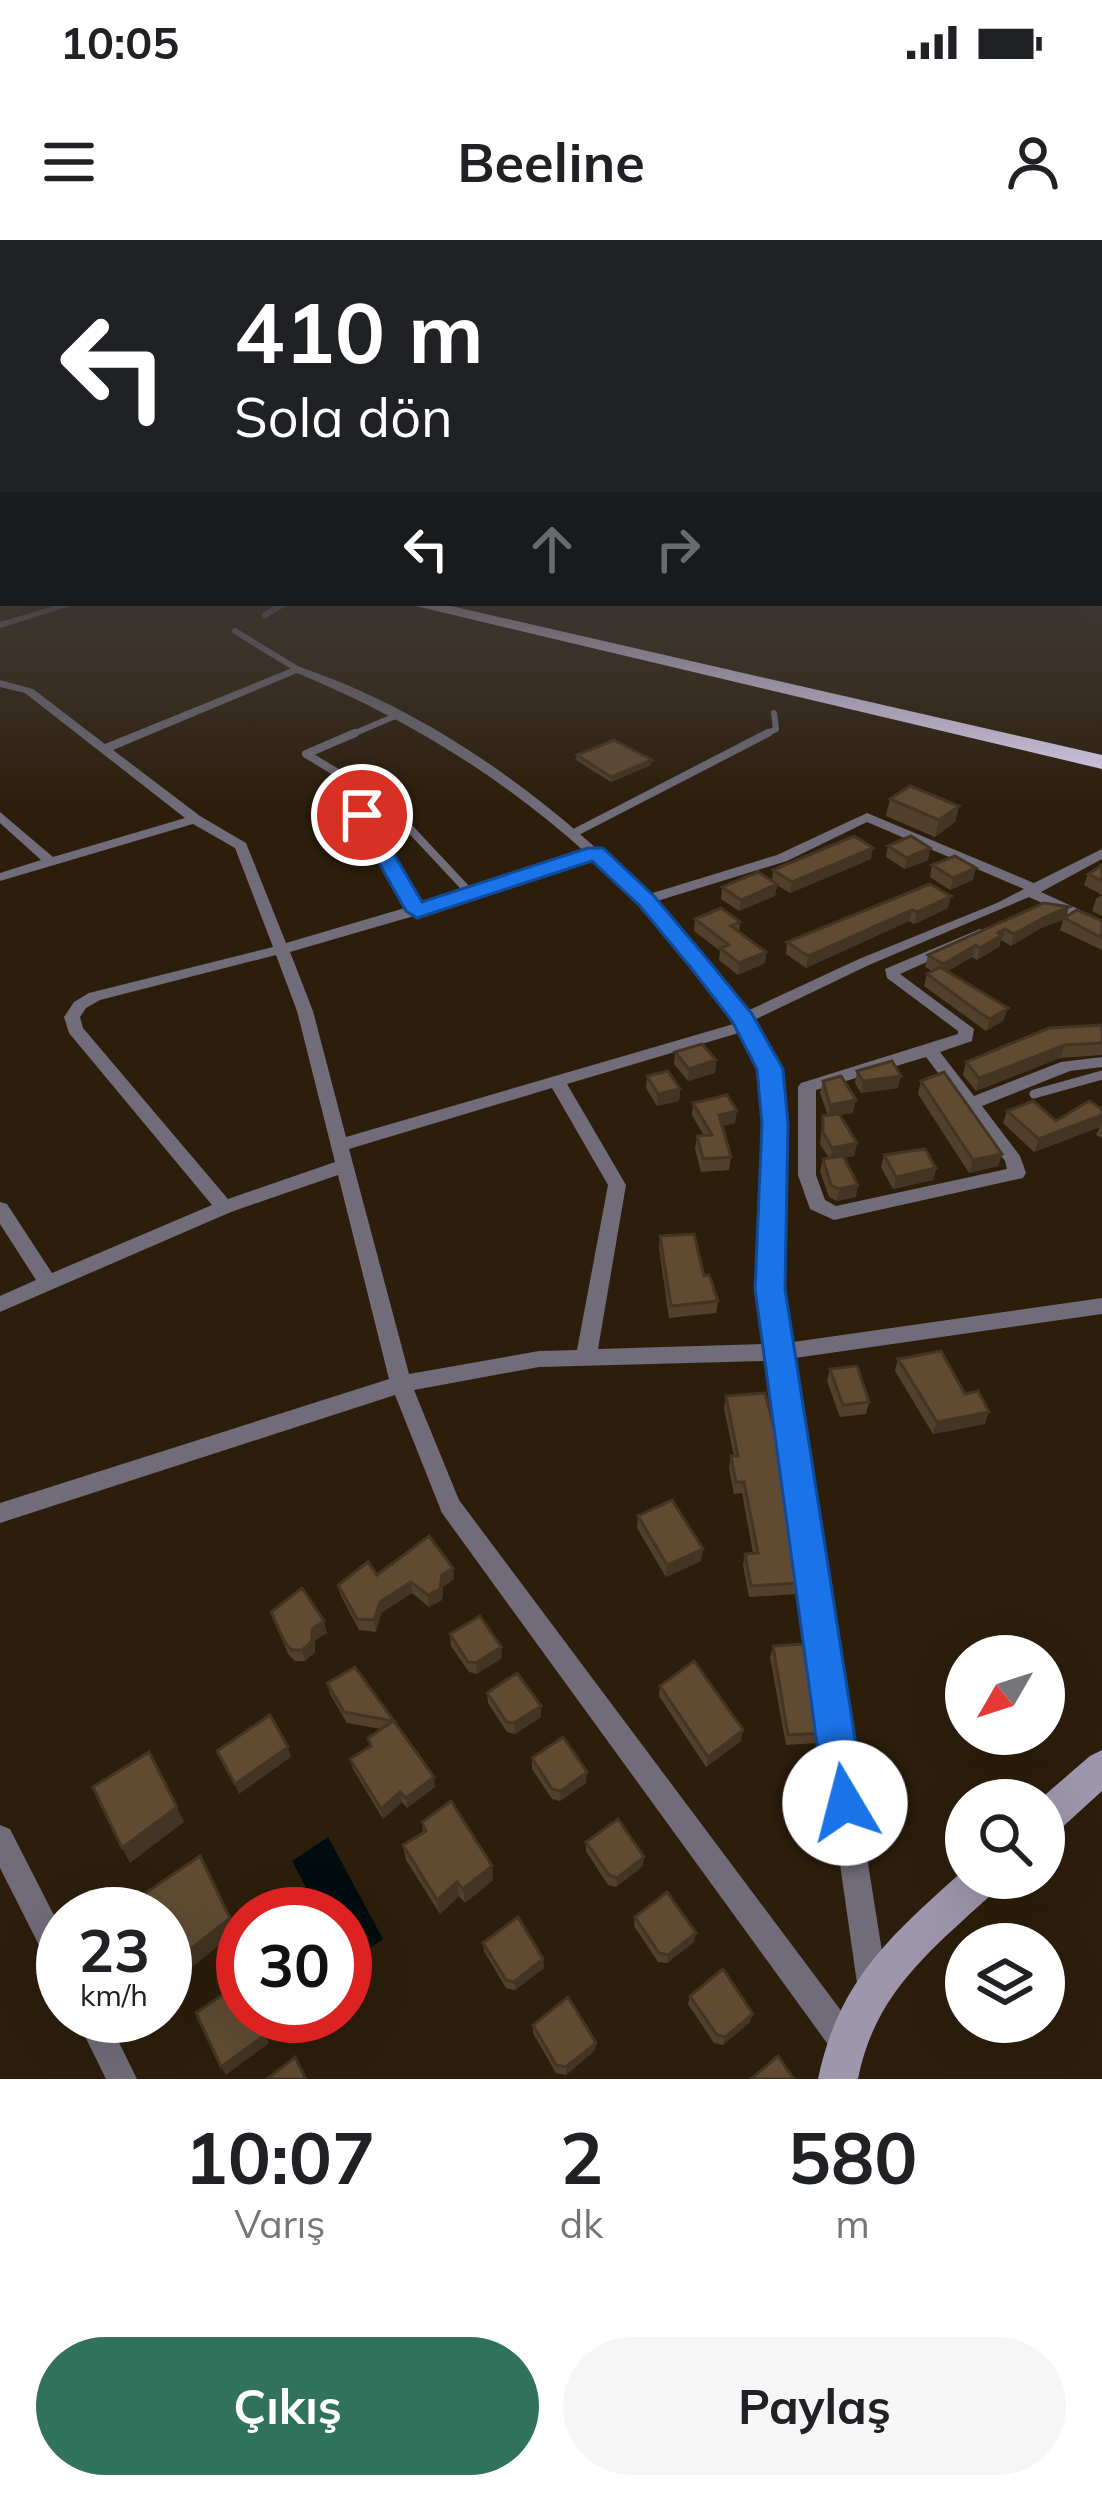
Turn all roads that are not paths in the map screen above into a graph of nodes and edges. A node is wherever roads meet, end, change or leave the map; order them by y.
1 (243, 637) edge
2 (560, 637) edge
3 (597, 637) edge
4 (297, 669) junction
5 (0, 683) edge
6 (774, 713) dead end
7 (400, 714) junction
8 (106, 748) junction
9 (1102, 752) edge
10 (1102, 762) edge
11 (362, 815) dead end
12 (0, 816) edge
13 (195, 818) junction
14 (574, 833) junction
15 (596, 853) junction
16 (1102, 853) edge
17 (51, 862) junction
18 (0, 877) edge
19 (1033, 891) junction
20 (472, 895) junction
21 (646, 900) junction
22 (1057, 905) junction
23 (417, 911) junction
24 (1102, 926) edge
25 (282, 950) junction
26 (745, 1022) junction
27 (930, 1050) junction
28 (1102, 1062) edge
29 (1102, 1075) edge
30 (557, 1082) junction
31 (1034, 1094) dead end
32 (971, 1104) junction
33 (341, 1156) junction
34 (224, 1207) junction
35 (0, 1209) edge
36 (49, 1284) junction
37 (0, 1304) edge
38 (1102, 1306) edge
39 (778, 1352) junction
40 (586, 1358) junction
41 (401, 1384) junction
42 (0, 1513) edge
43 (1102, 1768) edge
44 (1065, 1801) edge
45 (3, 1854) edge
46 (960, 1899) edge
47 (36, 1914) edge
48 (872, 1983) junction
49 (842, 2039) junction
50 (104, 2043) edge
51 (122, 2079) edge
52 (838, 2079) edge

1 - 4 lane
2 - 10 highway
3 - 9 highway
4 - 7 street
4 - 8 street
5 - 8 street
6 - 14 lane
7 - 14 street
7 - 20 lane
8 - 13 street
11 - 23 lane
12 - 17 street
13 - 17 street
13 - 25 street
14 - 15 street
15 - 20 street
15 - 21 street
16 - 19 street
17 - 18 street
19 - 21 street
19 - 22 street
19 - 26 street
20 - 23 street
21 - 26 street
22 - 24 street
22 - 27 street
23 - 25 street
25 - 33 street
25 - 34 street
26 - 30 street
26 - 39 street
27 - 32 street
27 - 32 street
28 - 32 street
29 - 31 lane
30 - 33 street
30 - 40 street
33 - 34 street
33 - 41 street
34 - 36 street
35 - 36 street
36 - 37 street
38 - 39 street
39 - 40 street
39 - 48 street
40 - 41 street
41 - 42 street
41 - 49 street
43 - 44 street
45 - 47 street
46 - 48 street
48 - 49 street
49 - 52 street
50 - 51 street

